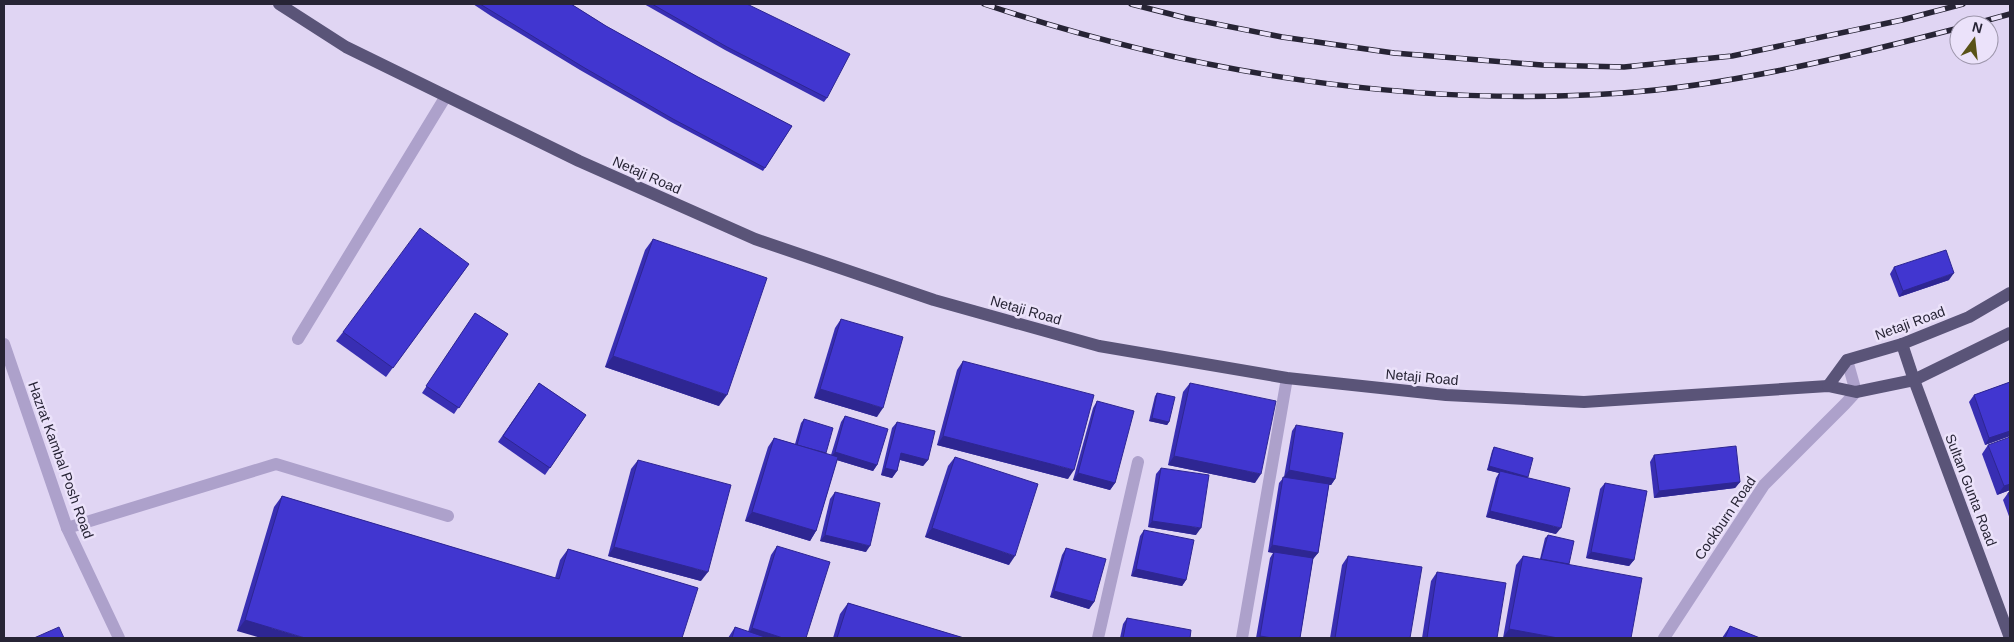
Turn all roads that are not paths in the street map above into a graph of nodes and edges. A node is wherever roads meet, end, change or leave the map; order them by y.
1 (279, 4) edge
2 (446, 96) junction
3 (2010, 294) edge
4 (2010, 333) edge
5 (298, 339) dead end
6 (4, 344) edge
7 (1902, 344) junction
8 (1847, 360) junction
9 (1287, 378) junction
10 (1914, 380) junction
11 (1828, 386) junction
12 (1856, 392) junction
13 (1138, 462) dead end
14 (448, 516) dead end
15 (67, 528) junction
16 (119, 638) edge
17 (1098, 638) edge
18 (1242, 638) edge
19 (1664, 638) edge
20 (2010, 638) edge

1 - 2 main road, Netaji Road
2 - 5 street
2 - 9 main road, Netaji Road
3 - 7 main road, Netaji Road
4 - 10 main road, Netaji Road
6 - 15 street, Hazrat Kambal Posh Road
7 - 8 main road, Netaji Road
7 - 10 main road, Sultan Gunta Road
8 - 11 main road
8 - 12 street
9 - 11 main road, Netaji Road
9 - 18 street
10 - 12 main road, Netaji Road
10 - 20 main road, Sultan Gunta Road
11 - 12 main road, Netaji Road
12 - 19 street, Cockburn Road
13 - 17 street
14 - 15 street
15 - 16 street, Hazrat Kambal Posh Road

